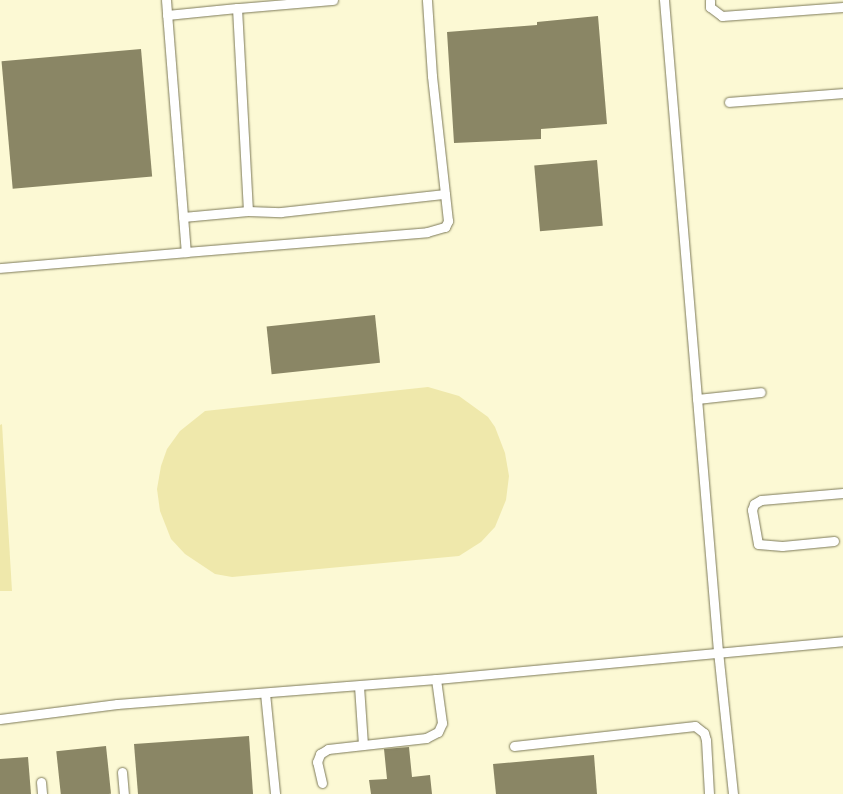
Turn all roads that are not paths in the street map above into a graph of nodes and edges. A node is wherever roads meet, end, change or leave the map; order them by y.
1 (166, 0) edge
2 (332, 0) edge
3 (427, 0) edge
4 (664, 0) edge
5 (710, 0) edge
6 (237, 8) junction
7 (843, 8) edge
8 (167, 14) junction
9 (843, 93) edge
10 (729, 102) dead end
11 (445, 194) junction
12 (248, 211) junction
13 (183, 217) junction
14 (186, 252) junction
15 (0, 268) edge
16 (761, 392) dead end
17 (697, 399) junction
18 (843, 493) edge
19 (834, 541) dead end
20 (843, 641) edge
21 (718, 651) junction
22 (436, 680) junction
23 (359, 686) junction
24 (265, 693) junction
25 (0, 719) edge
26 (363, 745) junction
27 (514, 746) dead end
28 (122, 772) dead end
29 (40, 782) dead end
30 (322, 784) dead end
31 (42, 794) edge
32 (124, 794) edge
33 (275, 794) edge
34 (709, 794) edge
35 (733, 794) edge

1 - 8 lane
2 - 6 lane
3 - 11 lane
4 - 17 lane
5 - 7 lane
6 - 8 lane
6 - 12 lane
8 - 13 lane
9 - 10 lane
11 - 12 lane
11 - 14 lane
12 - 13 lane
13 - 14 lane
14 - 15 lane
16 - 17 lane
17 - 21 lane
18 - 19 lane
20 - 21 lane
21 - 22 lane
21 - 35 lane
22 - 23 lane
22 - 26 lane
23 - 24 lane
23 - 26 lane
24 - 25 lane
24 - 33 lane
26 - 30 lane
27 - 34 lane
28 - 32 lane
29 - 31 lane

